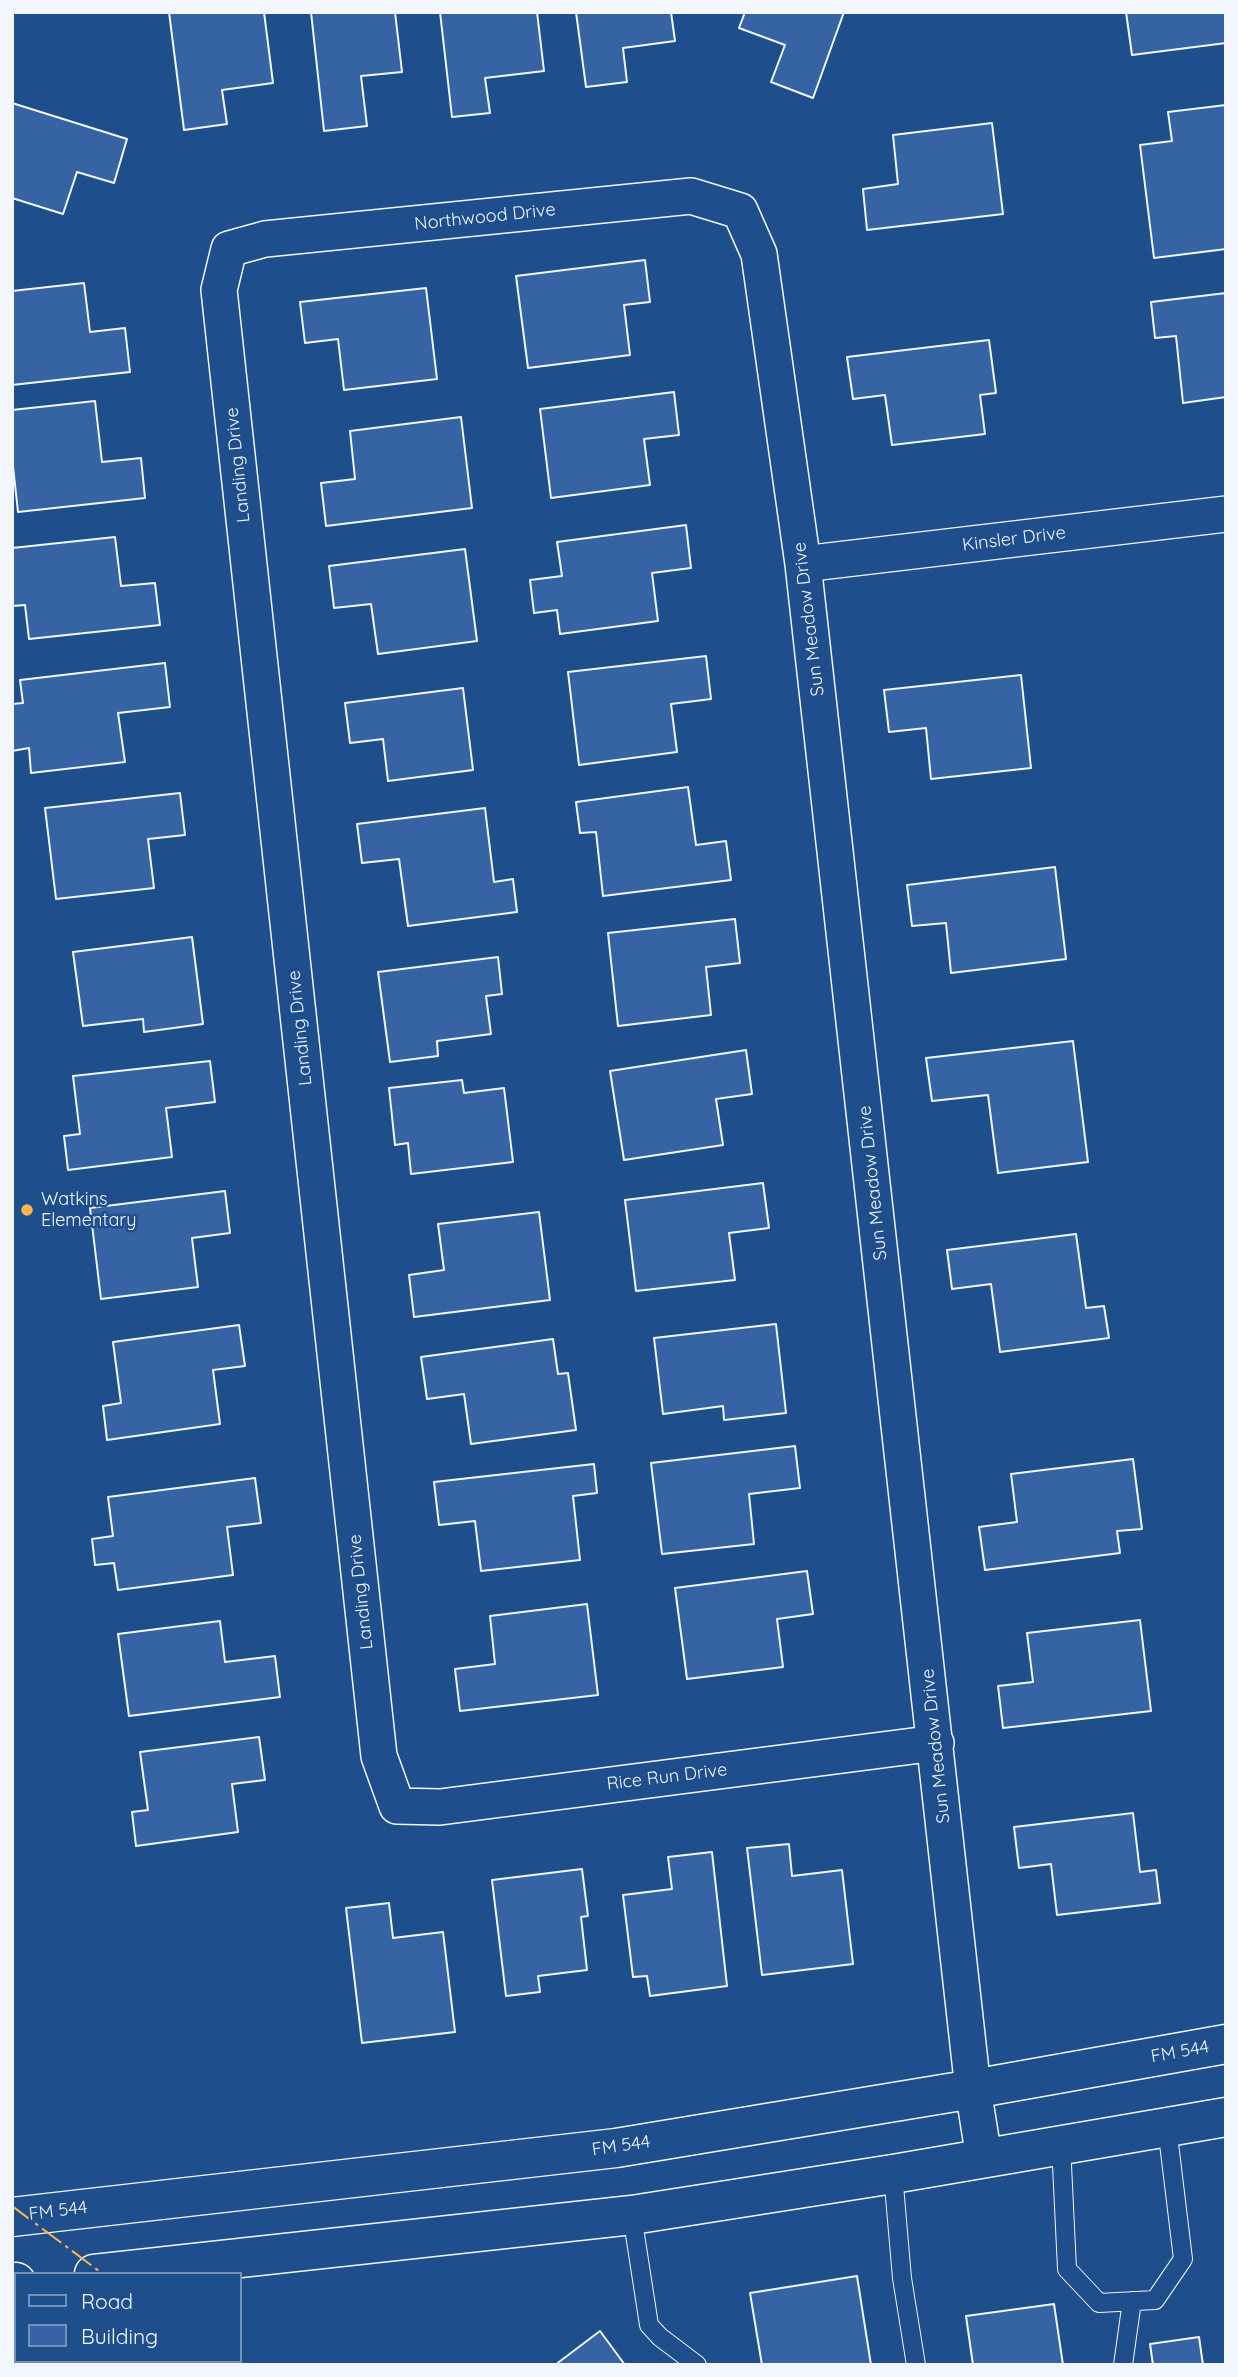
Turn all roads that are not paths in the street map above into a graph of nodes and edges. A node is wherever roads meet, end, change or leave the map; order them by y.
1 (740, 211) joint
2 (229, 249) joint
3 (1226, 514) edge
4 (803, 564) junction
5 (936, 1743) junction
6 (397, 1806) joint
7 (1226, 2044) edge
8 (973, 2089) junction
9 (1226, 2117) edge
10 (1167, 2127) junction
11 (1062, 2144) junction
12 (984, 2158) junction
13 (893, 2174) junction
14 (632, 2215) junction
15 (12, 2217) edge
16 (112, 2272) edge
17 (1132, 2301) junction
18 (697, 2365) edge
19 (916, 2365) edge
20 (1123, 2365) edge

1 - 2 street, Northwood Drive
1 - 4 street, Sun Meadow Drive
2 - 6 street, Landing Drive
3 - 4 street, Kinsler Drive
4 - 5 street, Sun Meadow Drive
5 - 6 street, Rice Run Drive
5 - 8 street, Sun Meadow Drive
7 - 8 main road, FM 544
8 - 12 street, Sun Meadow Drive
8 - 15 main road, FM 544
9 - 10 main road
10 - 11 main road
10 - 17 lane
11 - 12 main road
11 - 17 lane
12 - 13 main road
13 - 14 main road
13 - 19 lane
14 - 16 main road
14 - 18 lane
17 - 20 lane

